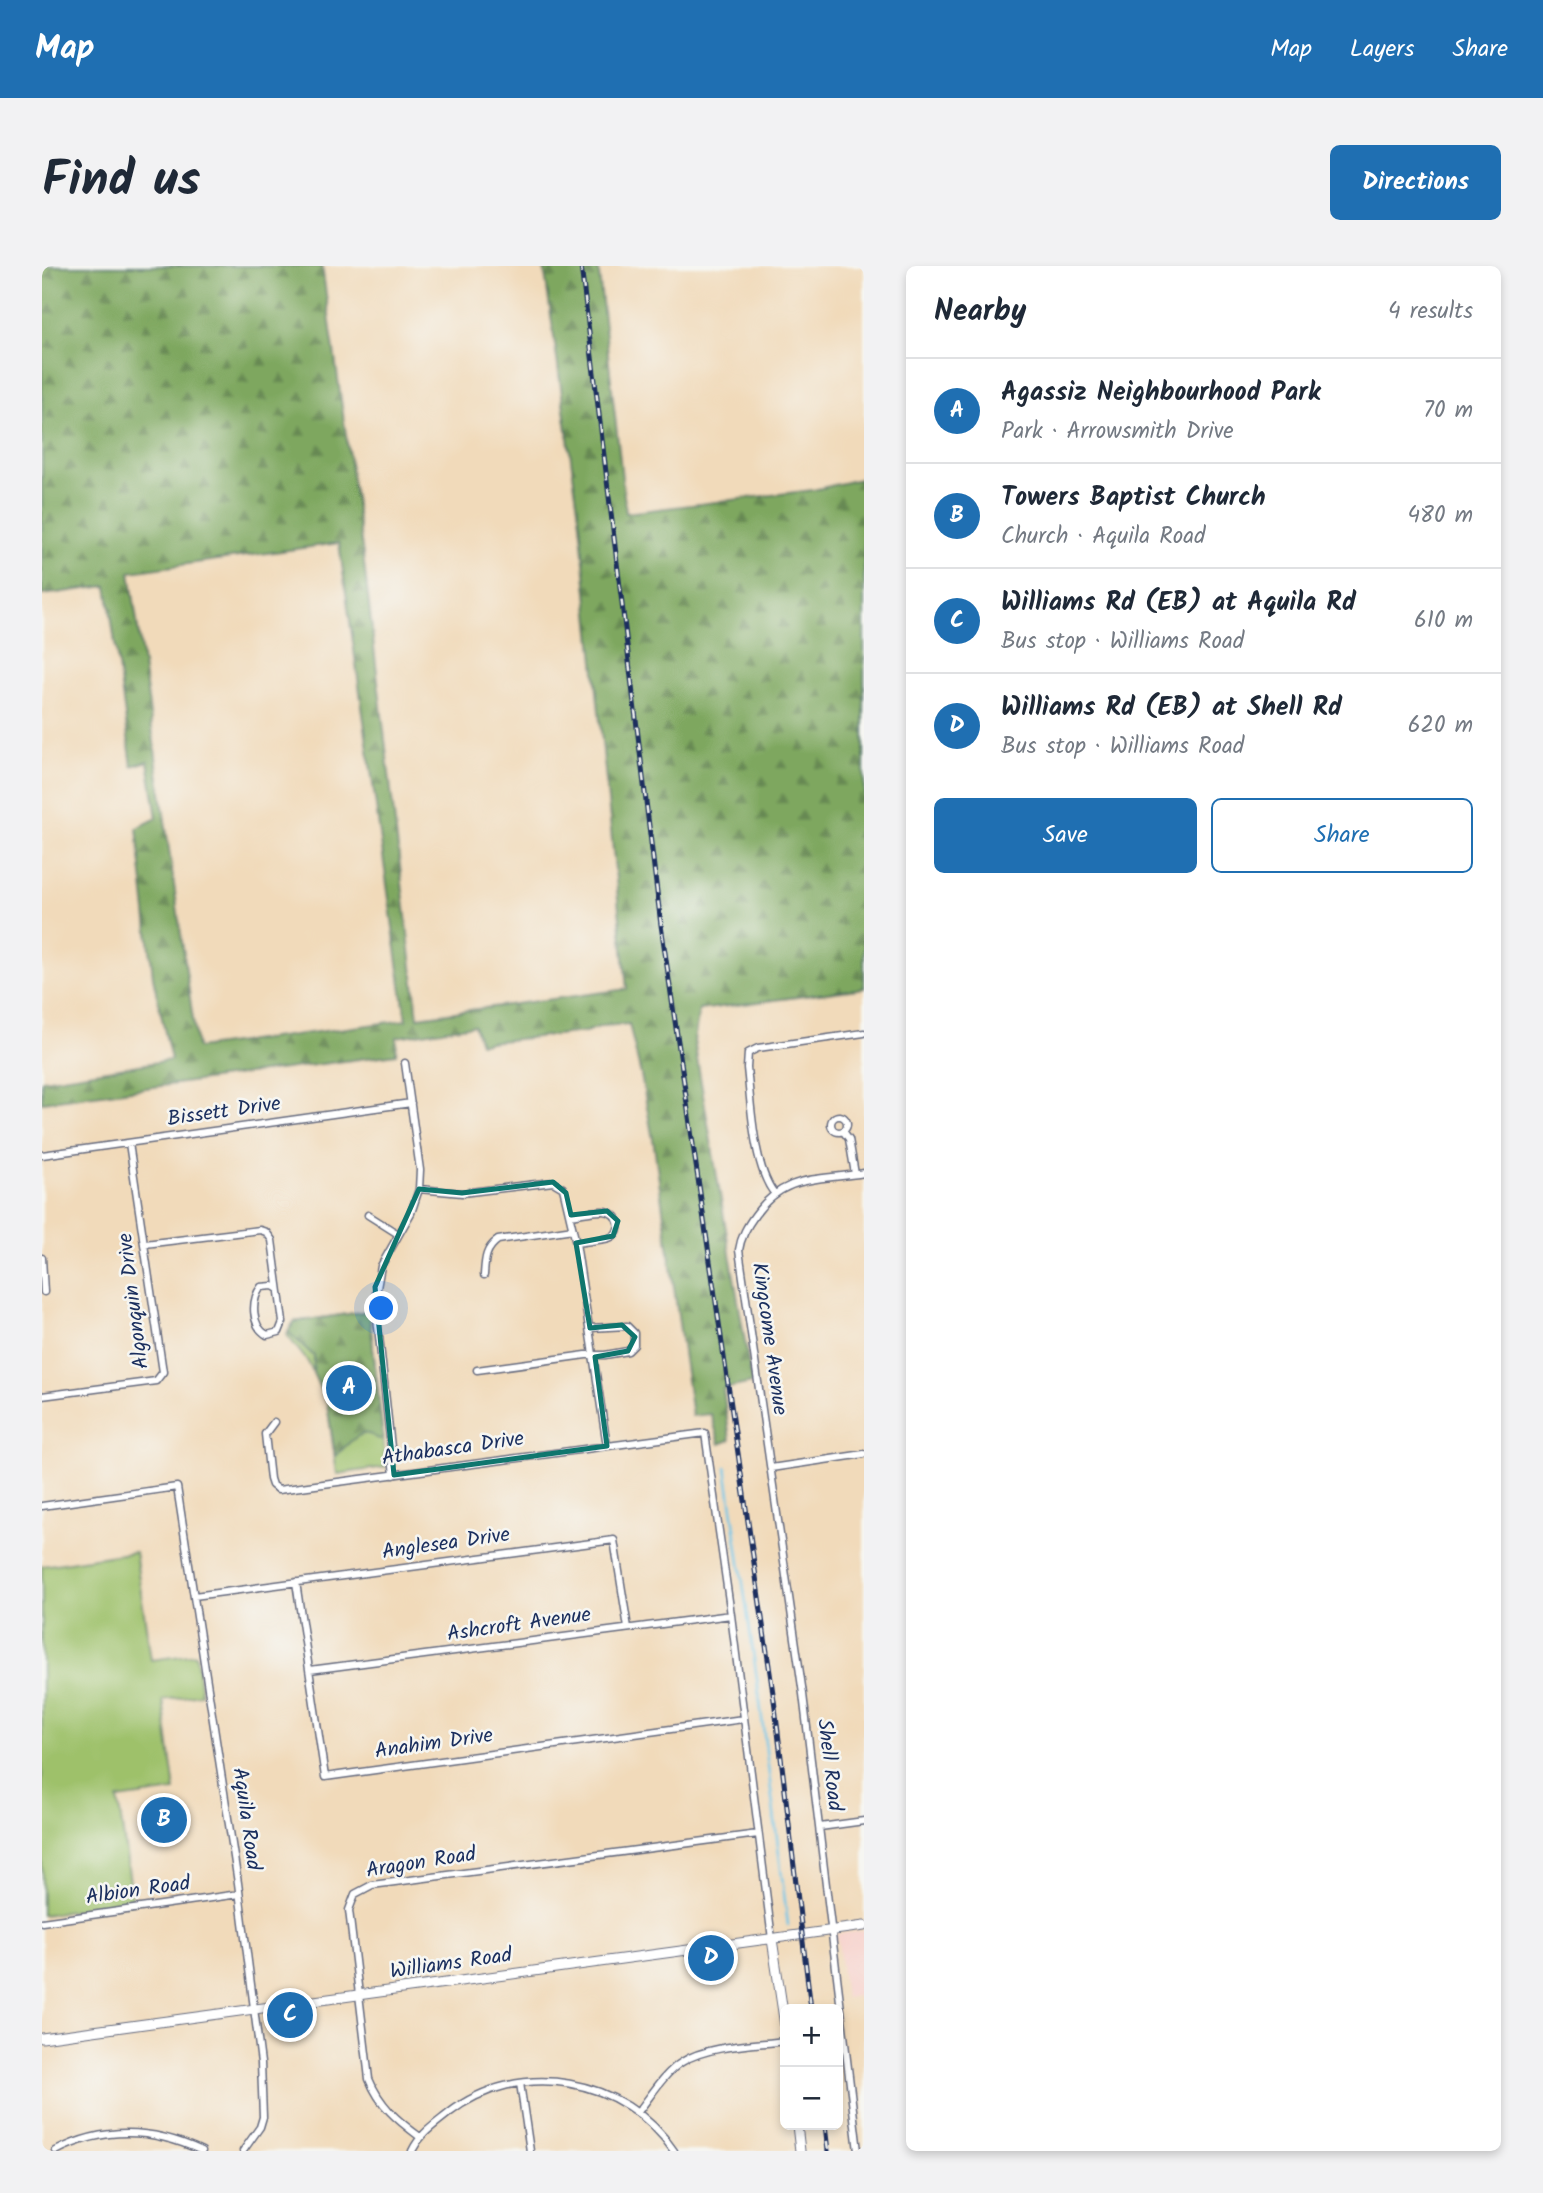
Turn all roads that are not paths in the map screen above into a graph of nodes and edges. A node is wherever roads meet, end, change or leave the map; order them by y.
1 (864, 1033) edge
2 (405, 1063) dead end
3 (411, 1103) junction
4 (843, 1131) dead end
5 (129, 1143) junction
6 (42, 1155) edge
7 (864, 1173) edge
8 (855, 1174) junction
9 (419, 1189) junction
10 (774, 1193) junction
11 (368, 1215) dead end
12 (571, 1215) junction
13 (573, 1229) junction
14 (398, 1234) junction
15 (576, 1243) junction
16 (145, 1244) junction
17 (42, 1258) edge
18 (484, 1275) dead end
19 (278, 1289) junction
20 (44, 1292) dead end
21 (590, 1328) junction
22 (594, 1355) junction
23 (477, 1370) dead end
24 (42, 1396) edge
25 (274, 1422) dead end
26 (607, 1446) junction
27 (864, 1454) edge
28 (771, 1468) junction
29 (394, 1475) junction
30 (42, 1506) edge
31 (296, 1582) junction
32 (194, 1596) junction
33 (731, 1615) junction
34 (628, 1628) junction
35 (310, 1670) junction
36 (743, 1719) junction
37 (864, 1821) edge
38 (820, 1827) junction
39 (758, 1834) junction
40 (239, 1894) junction
41 (42, 1922) edge
42 (864, 1926) edge
43 (832, 1930) junction
44 (772, 1939) junction
45 (359, 1994) junction
46 (782, 2004) edge
47 (254, 2009) junction
48 (42, 2038) edge
49 (780, 2042) edge
50 (520, 2083) junction
51 (638, 2112) junction
52 (798, 2130) edge
53 (420, 2137) junction
54 (56, 2151) edge
55 (202, 2151) edge
56 (243, 2151) edge
57 (412, 2151) edge
58 (530, 2151) edge
59 (674, 2151) edge
60 (800, 2151) edge
61 (858, 2151) edge

1 - 10 street
2 - 3 street
3 - 5 street, Bissett Drive
3 - 9 street
4 - 8 street
5 - 6 street, Bissett Drive
5 - 16 street, Algonquin Drive
7 - 8 street, Kingcome Avenue
8 - 10 street, Kingcome Avenue
9 - 12 street
9 - 14 street
10 - 28 street, Kingcome Avenue
11 - 14 street
12 - 13 street
12 - 15 street
13 - 15 street
13 - 18 street
14 - 29 street
15 - 21 street
16 - 19 street
16 - 24 street, Algonquin Drive
17 - 20 street
19 - 19 street
21 - 22 street
21 - 22 street
22 - 23 street
22 - 26 street
25 - 29 street, Athabasca Drive
26 - 29 street, Athabasca Drive
26 - 33 street, Athabasca Drive
27 - 28 street
28 - 38 street, Shell Road
30 - 32 street, Aquila Road
31 - 32 street, Anglesea Drive
31 - 34 street, Anglesea Drive
31 - 35 street, Anahim Drive
32 - 40 street, Aquila Road
33 - 34 street, Ashcroft Avenue
33 - 36 street
34 - 35 street, Ashcroft Avenue
35 - 36 street, Anahim Drive
36 - 39 street
37 - 38 street
38 - 43 street, Shell Road
39 - 44 street
39 - 45 street, Aragon Road
40 - 41 street, Albion Road
40 - 47 street, Aquila Road
42 - 43 street, Williams Road
43 - 44 street, Williams Road
43 - 61 street, Shell Road
44 - 45 street, Williams Road
44 - 46 street
45 - 47 street, Williams Road
45 - 53 street, Aragon Road
47 - 48 street, Williams Road
47 - 56 street, Aquila Road
49 - 51 street
50 - 51 street
50 - 53 street
50 - 58 street
51 - 59 street
52 - 60 street
53 - 57 street
54 - 55 street

